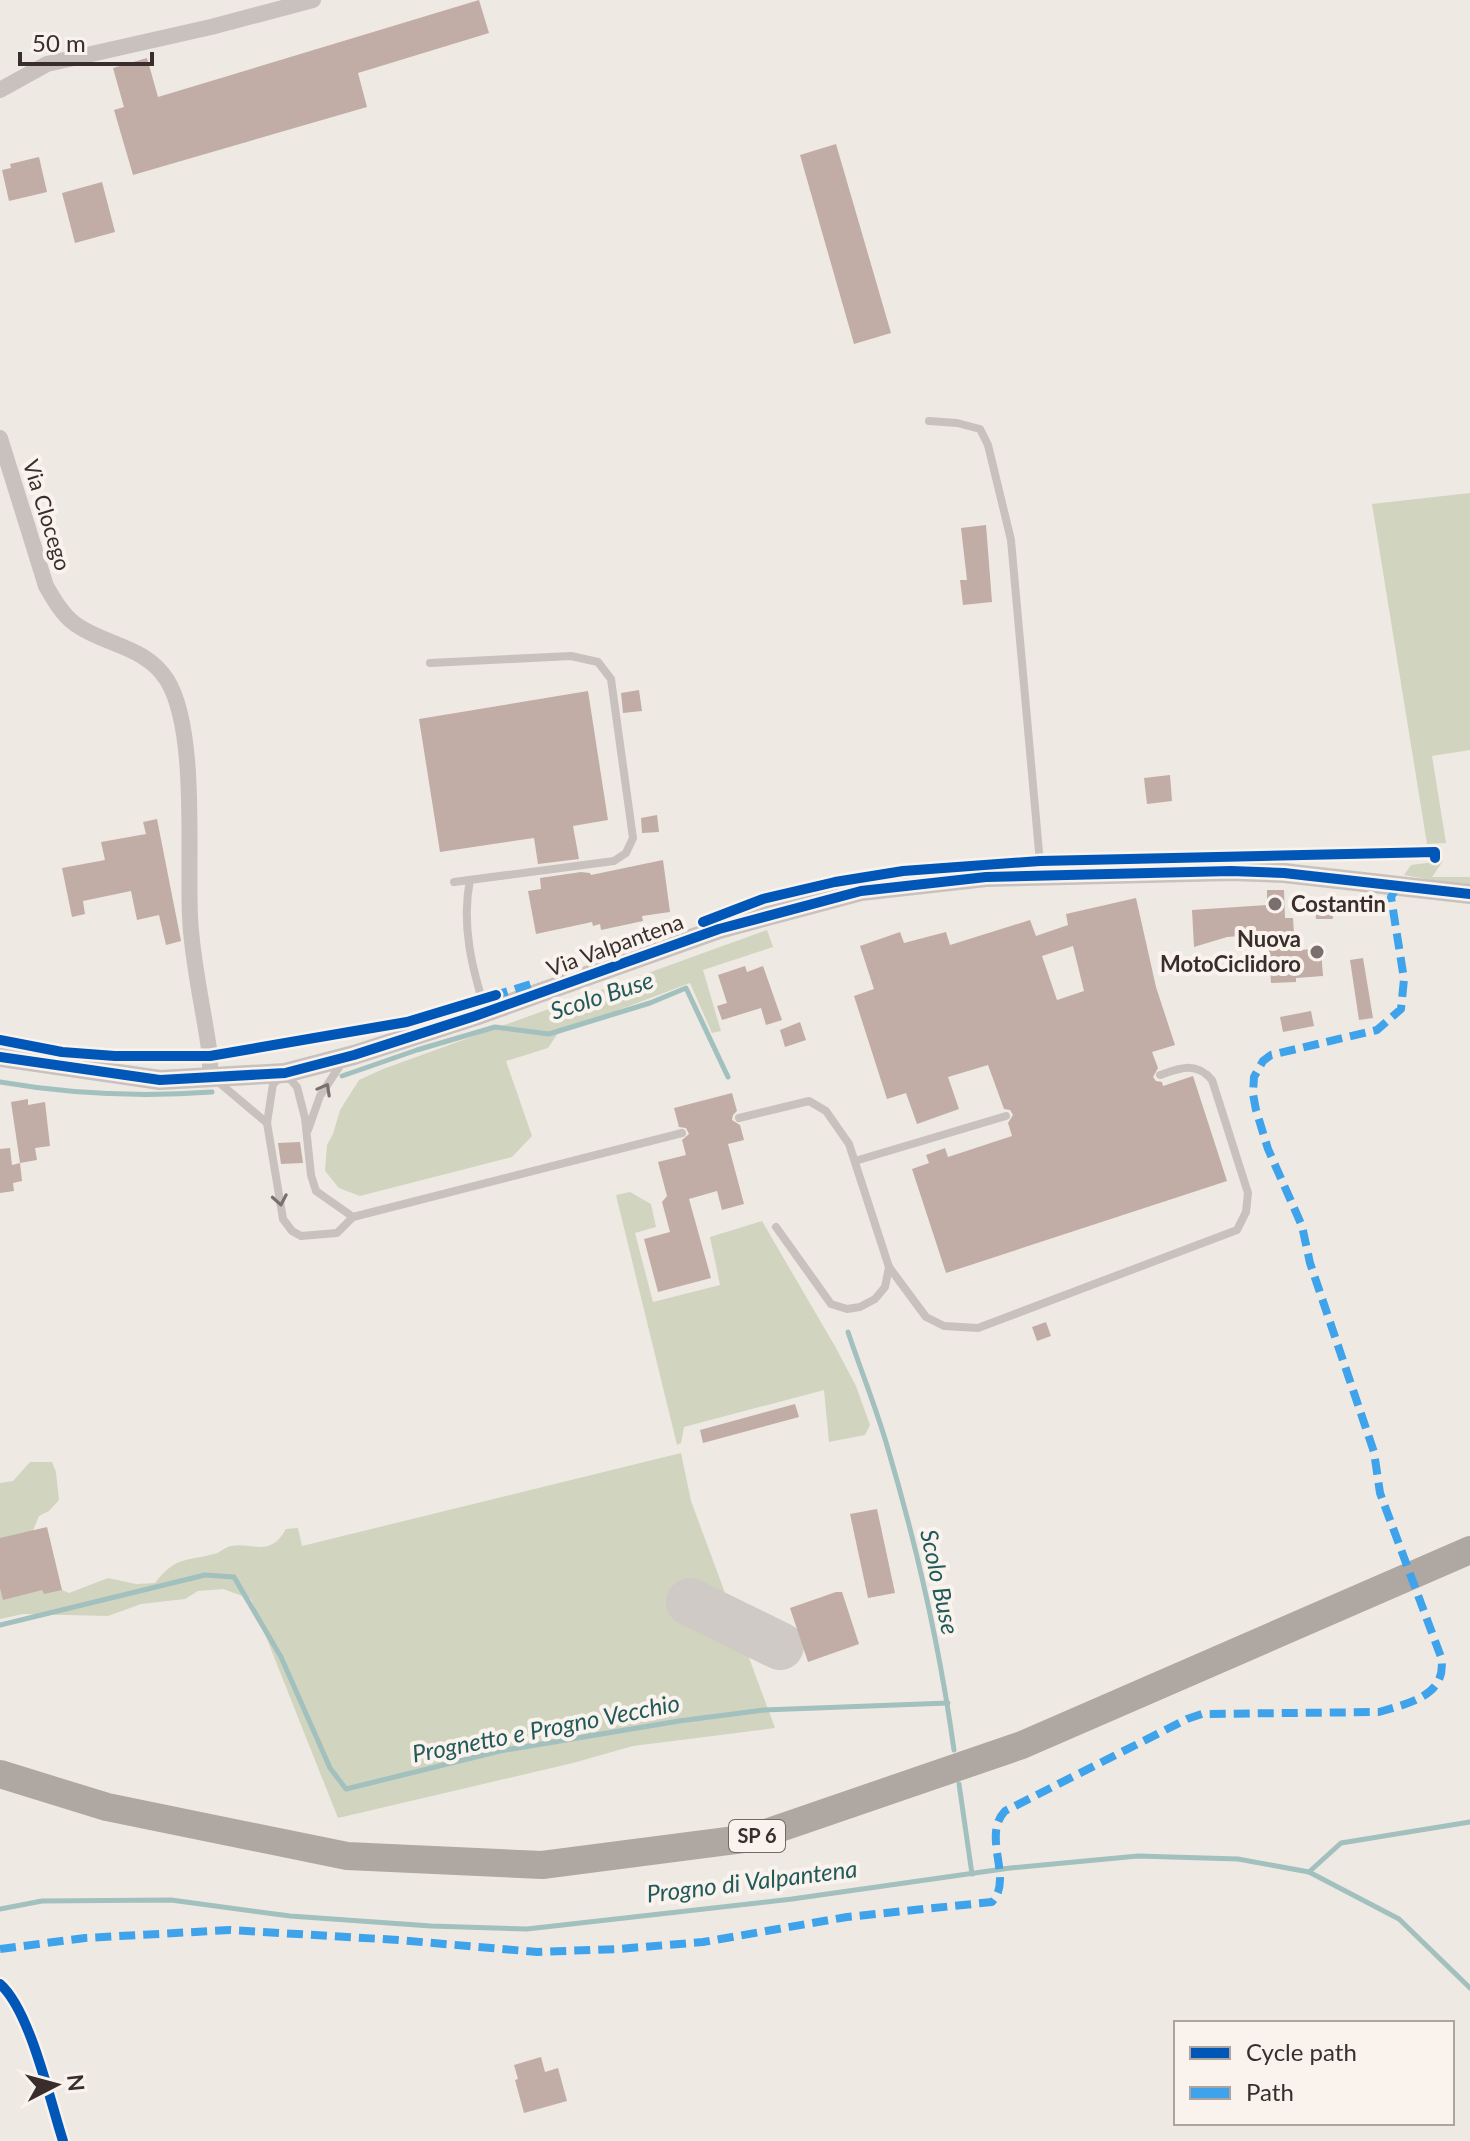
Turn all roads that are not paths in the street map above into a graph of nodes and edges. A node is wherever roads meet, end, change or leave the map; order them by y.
1 (313, 0) edge
2 (0, 90) edge
3 (929, 421) dead end
4 (0, 438) edge
5 (430, 663) dead end
6 (1042, 875) junction
7 (470, 880) junction
8 (454, 882) dead end
9 (1442, 893) junction
10 (1470, 894) edge
11 (1470, 906) edge
12 (486, 1012) junction
13 (354, 1055) junction
14 (0, 1057) edge
15 (285, 1073) junction
16 (1160, 1075) dead end
17 (212, 1078) junction
18 (1006, 1116) dead end
19 (739, 1118) dead end
20 (267, 1123) junction
21 (307, 1131) junction
22 (682, 1133) dead end
23 (855, 1161) junction
24 (353, 1217) junction
25 (776, 1227) dead end
26 (889, 1267) junction
27 (1470, 1550) edge
28 (0, 1774) edge

1 - 2 street
3 - 6 lane
4 - 17 street, Via Clocego
5 - 7 lane
6 - 9 street, Via Valpantena
6 - 12 street, Via Valpantena
7 - 8 lane
7 - 12 lane
9 - 10 street, Via Valpantena
9 - 11 street, Via Valpantena
12 - 13 street, Via Valpantena
13 - 15 street, Via Valpantena
21 -> 13 lane
14 - 17 street, Via Valpantena
15 - 17 street, Via Valpantena
15 - 20 lane
15 - 21 lane
16 - 26 lane
17 - 20 lane
18 - 23 lane
19 - 23 lane
20 -> 24 lane
21 - 24 lane
22 - 24 lane
23 - 26 lane
25 - 26 lane
27 - 28 highway, SP 6

